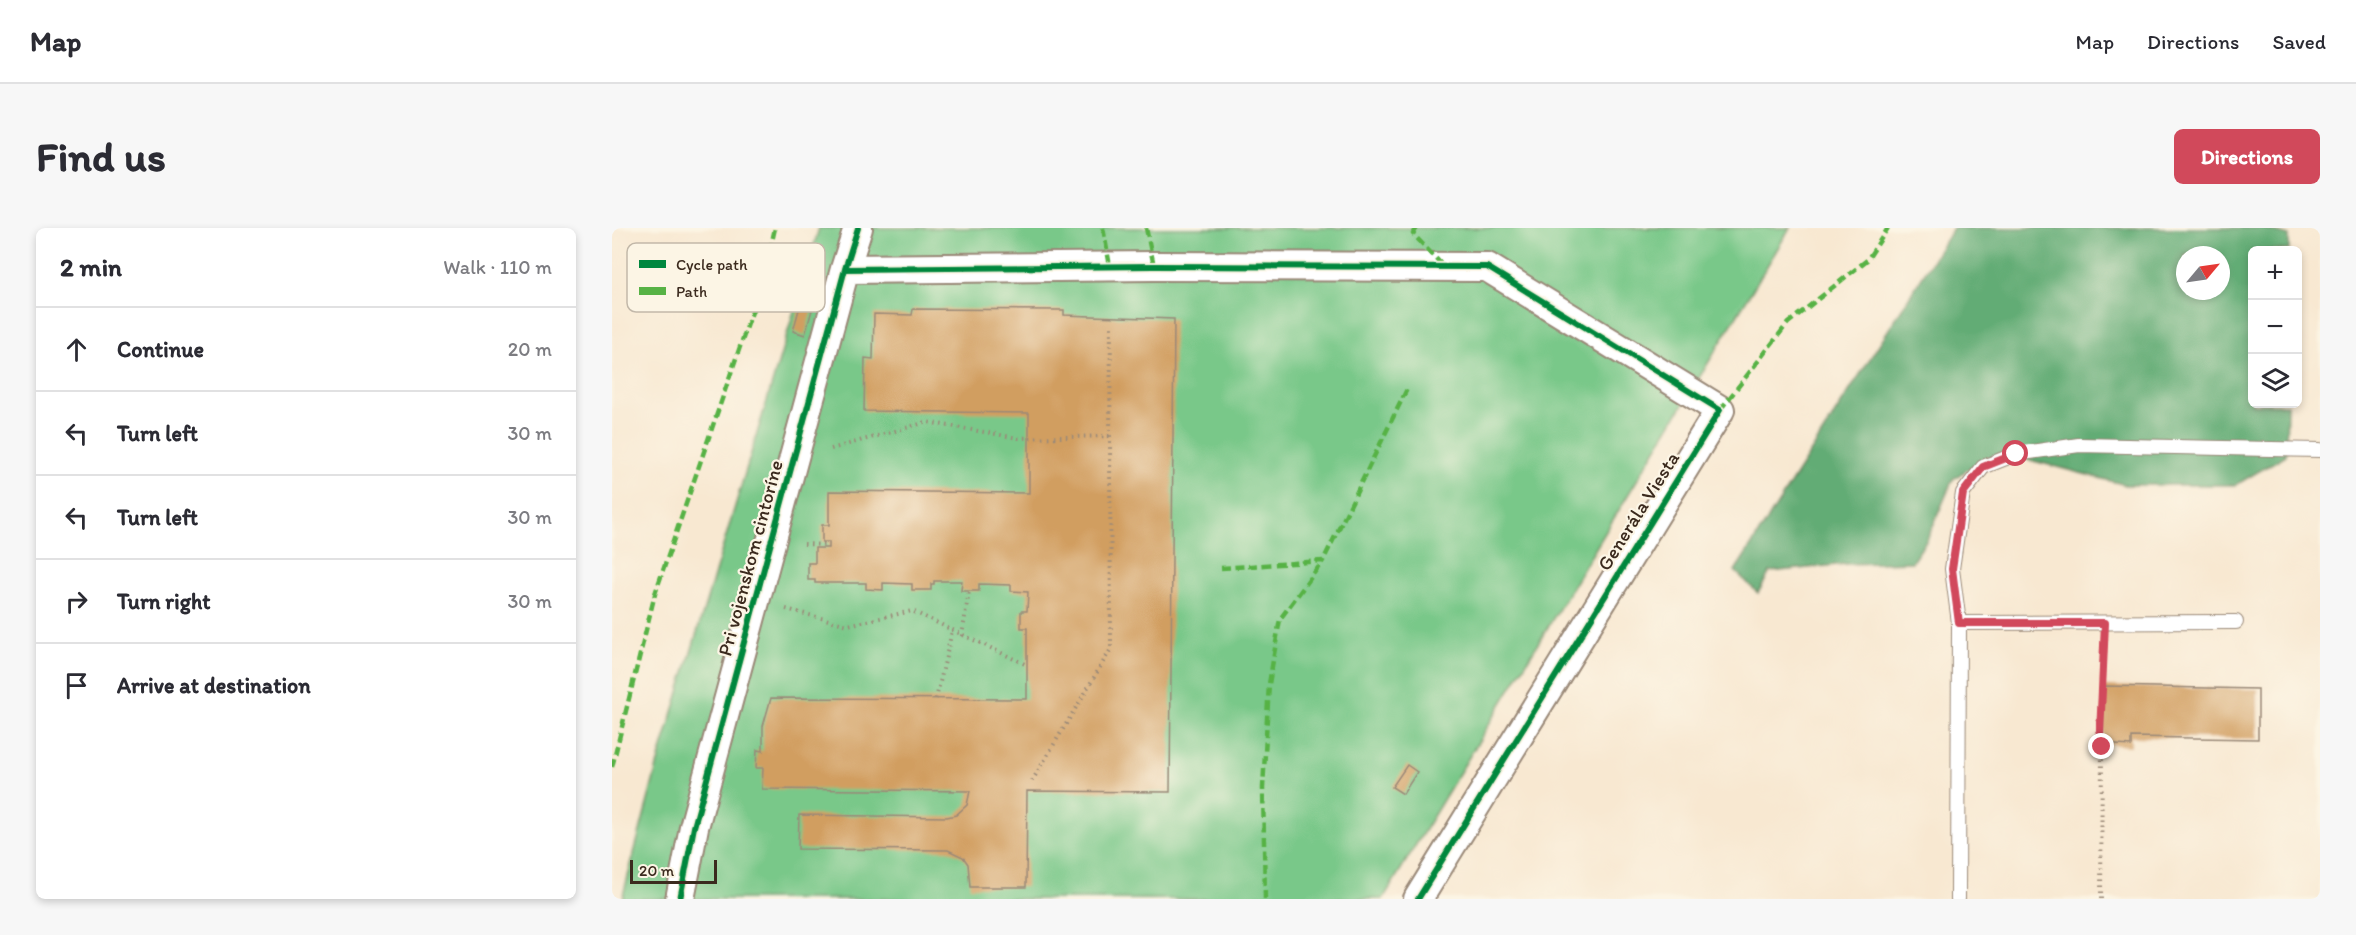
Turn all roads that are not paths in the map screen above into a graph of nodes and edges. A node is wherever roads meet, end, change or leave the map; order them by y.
1 (858, 228) edge
2 (845, 269) junction
3 (2320, 450) edge
4 (2236, 622) dead end
5 (1959, 623) junction
6 (680, 899) edge
7 (1418, 899) edge
8 (1958, 899) edge

1 - 2 street, Pri vojenskom cintoríne
2 - 6 street, Pri vojenskom cintoríne
2 - 7 street, Generála Viesta
3 - 5 lane
4 - 5 lane
5 - 8 lane

